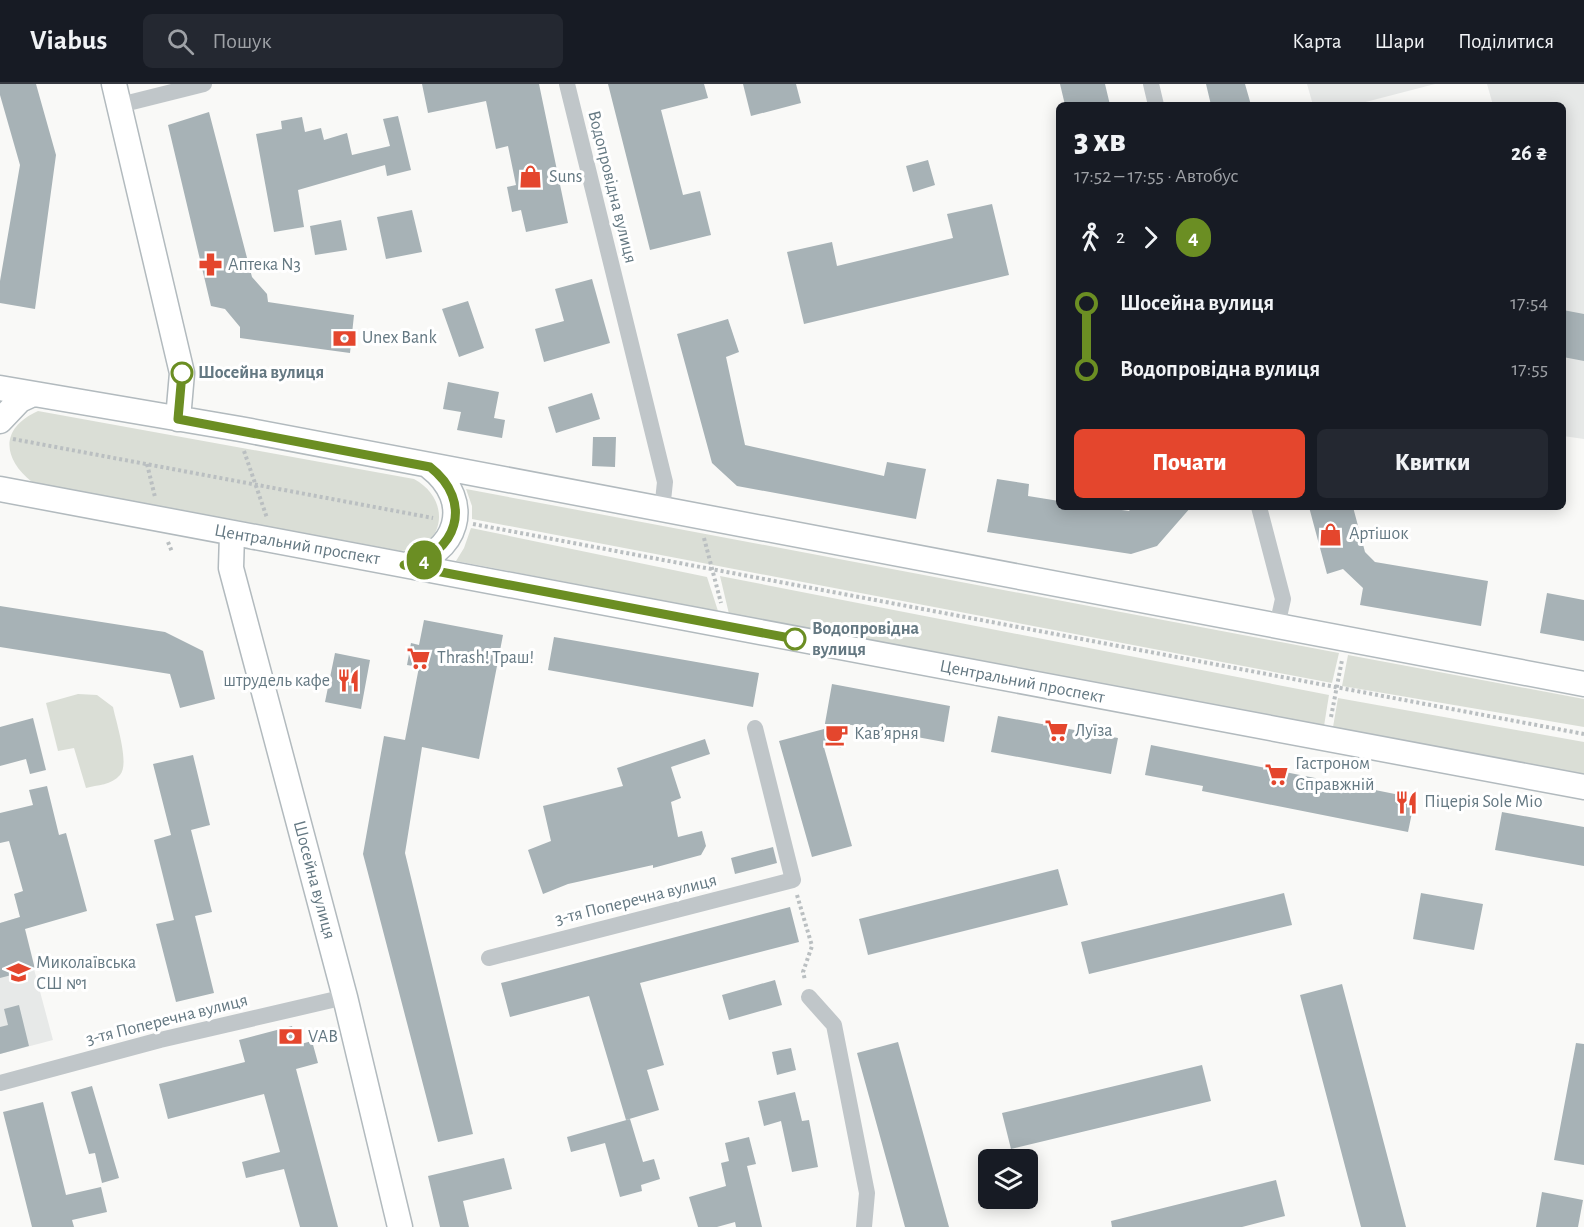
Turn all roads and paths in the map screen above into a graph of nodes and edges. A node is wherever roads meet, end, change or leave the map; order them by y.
1 (204, 84) edge
2 (567, 84) edge
3 (1151, 84) edge
4 (117, 95) edge
5 (1155, 102) edge
6 (0, 388) edge
7 (33, 394) junction
8 (178, 419) junction
9 (5, 430) edge
10 (242, 447) dead end
11 (430, 467) junction
12 (0, 474) edge
13 (256, 486) junction
14 (8, 491) edge
15 (662, 510) junction
16 (1260, 510) edge
17 (699, 517) junction
18 (455, 521) junction
19 (270, 527) dead end
20 (232, 534) junction
21 (404, 565) junction
22 (711, 570) junction
23 (724, 613) dead end
24 (1277, 626) junction
25 (1344, 653) dead end
26 (1584, 684) edge
27 (1337, 689) junction
28 (1329, 726) dead end
29 (755, 728) dead end
30 (1584, 734) edge
31 (1584, 788) edge
32 (793, 880) junction
33 (489, 958) dead end
34 (345, 997) junction
35 (809, 997) joint
36 (0, 1083) edge
37 (400, 1227) edge
38 (864, 1227) edge

1 - 4 street
2 - 15 street, Водопровідна вулиця
3 - 5 street
4 - 8 main road
6 - 7 main road
7 - 8 main road
7 - 9 main road
8 - 11 main road
9 - 13 path
10 - 13 path
11 - 15 main road
11 - 18 main road
12 - 14 main road
13 - 18 path
13 - 19 path
14 - 20 main road, Центральний проспект
15 - 17 main road
16 - 24 street
17 - 22 path
17 - 24 main road
18 - 21 main road
18 - 22 path
20 - 21 main road, Центральний проспект
20 - 34 main road, Шосейна вулиця
21 - 31 main road, Центральний проспект
22 - 23 path
22 - 27 path
24 - 26 main road
25 - 27 path
27 - 28 path
27 - 30 path
29 - 32 street
32 - 33 street, 3-тя Поперечна вулиця
32 - 35 path
34 - 36 street, 3-тя Поперечна вулиця
34 - 37 main road, Шосейна вулиця
35 - 38 street

